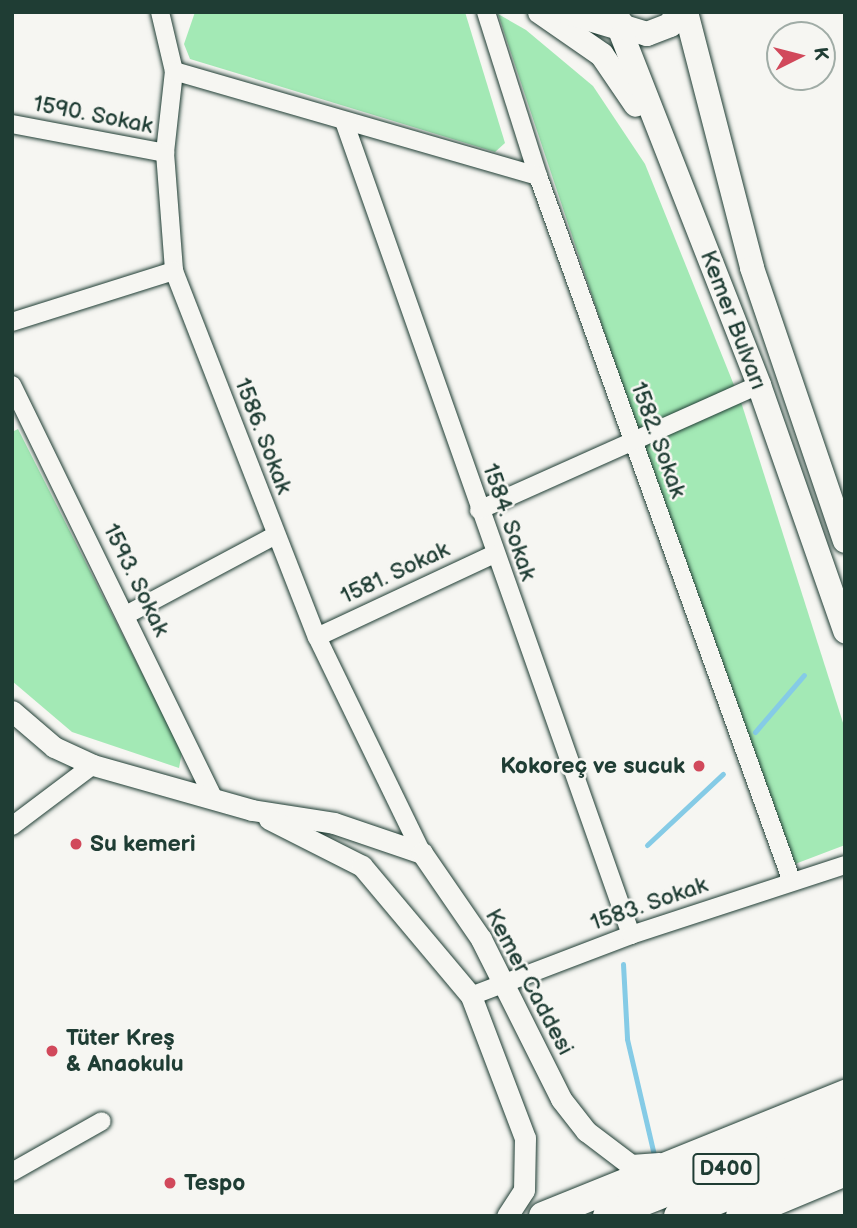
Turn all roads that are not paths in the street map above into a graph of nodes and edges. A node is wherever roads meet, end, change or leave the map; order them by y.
1 (160, 12) edge
2 (486, 12) edge
3 (540, 12) edge
4 (566, 12) edge
5 (678, 12) edge
6 (686, 12) edge
7 (620, 21) edge
8 (174, 71) junction
9 (12, 124) edge
10 (345, 124) junction
11 (662, 143) junction
12 (165, 153) junction
13 (538, 176) junction
14 (174, 271) junction
15 (12, 322) edge
16 (12, 385) edge
17 (759, 385) junction
18 (631, 439) junction
19 (479, 510) junction
20 (274, 536) junction
21 (845, 541) edge
22 (494, 554) junction
23 (126, 615) junction
24 (845, 631) edge
25 (317, 637) junction
26 (12, 711) edge
27 (93, 765) junction
28 (213, 798) junction
29 (252, 810) junction
30 (12, 826) edge
31 (422, 853) junction
32 (845, 864) edge
33 (792, 882) junction
34 (631, 935) junction
35 (503, 982) junction
36 (471, 996) junction
37 (845, 1094) edge
38 (102, 1121) dead end
39 (845, 1122) edge
40 (845, 1150) edge
41 (672, 1163) junction
42 (12, 1172) edge
43 (845, 1172) edge
44 (507, 1216) edge
45 (543, 1216) edge
46 (607, 1216) edge
47 (678, 1216) edge
48 (740, 1216) edge

1 - 8 street, 1586. Sokak
2 - 13 street, 1582. Sokak
3 - 11 main road
4 - 7 main road
5 - 7 main road
6 - 21 main road, Kemer Bulvarı
7 - 11 main road, Kemer Bulvarı
8 - 10 street
8 - 12 street, 1586. Sokak
9 - 12 street, 1590. Sokak
10 - 13 street
10 - 19 street, 1584. Sokak
11 - 17 main road, Kemer Bulvarı
12 - 14 street, 1586. Sokak
13 - 18 street, 1582. Sokak
14 - 15 street
14 - 20 street, 1586. Sokak
16 - 23 street, 1593. Sokak
17 - 18 street
17 - 24 main road, Kemer Bulvarı
18 - 19 street
18 - 33 street, 1582. Sokak
19 - 22 street, 1584. Sokak
20 - 23 street
20 - 25 street, 1586. Sokak
22 - 25 street, 1581. Sokak
22 - 34 street, 1584. Sokak
23 - 28 street, 1593. Sokak
25 - 31 street, 1586. Sokak
26 - 27 street
27 - 28 street
27 - 30 street
28 - 29 street
29 - 31 street
29 - 36 street
31 - 35 street, Kemer Caddesi
32 - 33 street, 1583. Sokak
33 - 34 street, 1583. Sokak
34 - 35 street, 1583. Sokak
35 - 36 street, 1583. Sokak
35 - 41 street, Kemer Caddesi
36 - 44 street
37 - 41 highway
38 - 42 street
39 - 46 highway, D400
40 - 47 highway, D400
41 - 45 highway
43 - 48 highway

